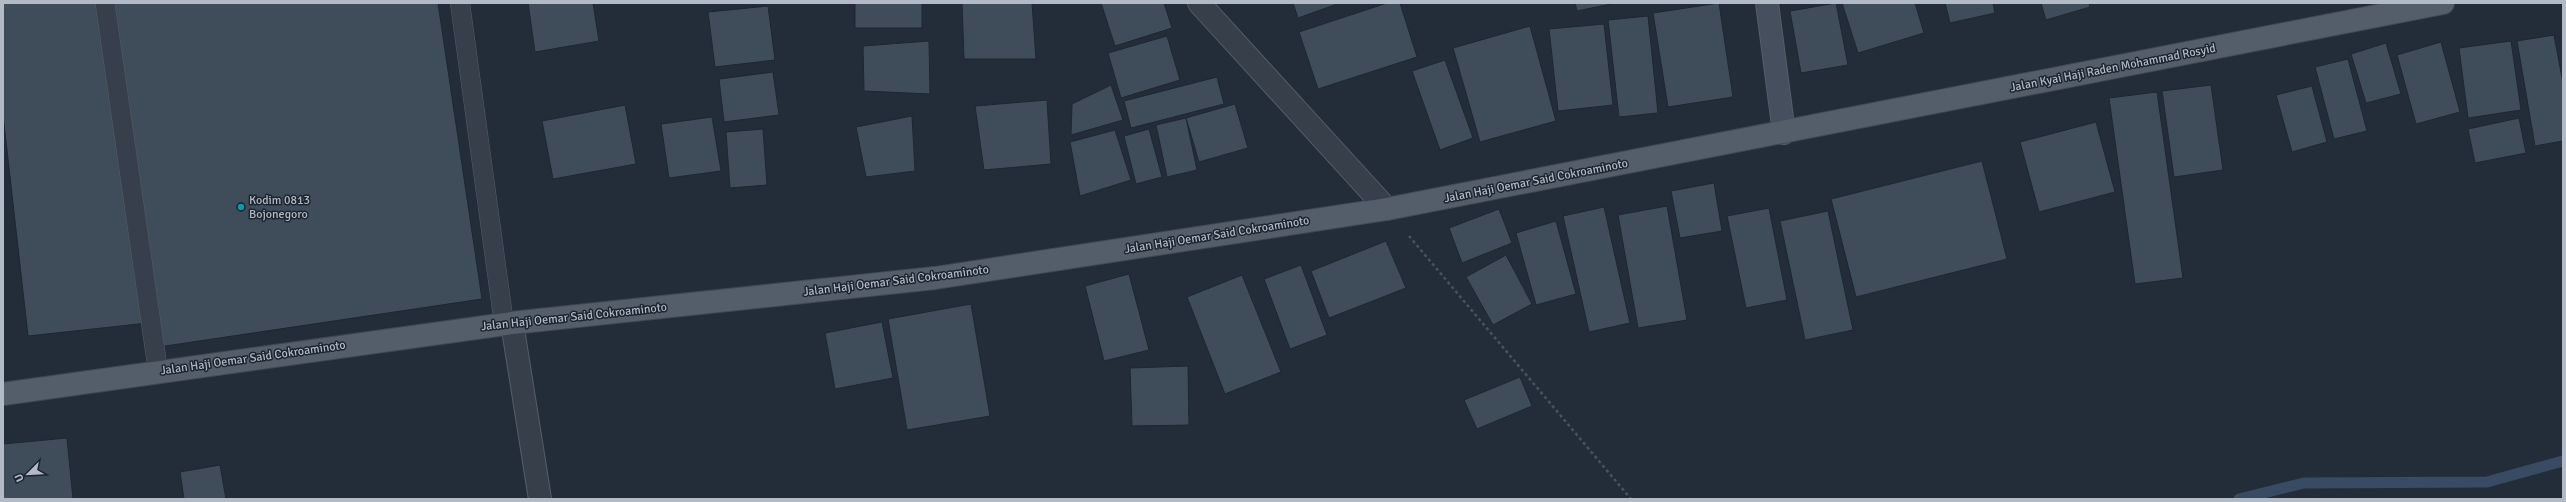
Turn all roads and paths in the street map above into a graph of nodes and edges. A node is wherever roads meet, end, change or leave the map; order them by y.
1 (105, 3) edge
2 (460, 3) edge
3 (1199, 3) edge
4 (1767, 3) edge
5 (2443, 3) edge
6 (1784, 133) junction
7 (1387, 209) junction
8 (508, 324) junction
9 (158, 371) junction
10 (3, 394) edge
11 (1630, 498) edge
12 (540, 499) edge

1 - 9 lane
2 - 8 lane
3 - 7 street
4 - 6 main road
5 - 6 main road, Jalan Kyai Haji Raden Mohammad Rosyid
6 - 7 main road, Jalan Haji Oemar Said Cokroaminoto
7 - 8 main road, Jalan Haji Oemar Said Cokroaminoto
7 - 11 path
8 - 9 main road, Jalan Haji Oemar Said Cokroaminoto
8 - 12 street
9 - 10 main road, Jalan Haji Oemar Said Cokroaminoto

